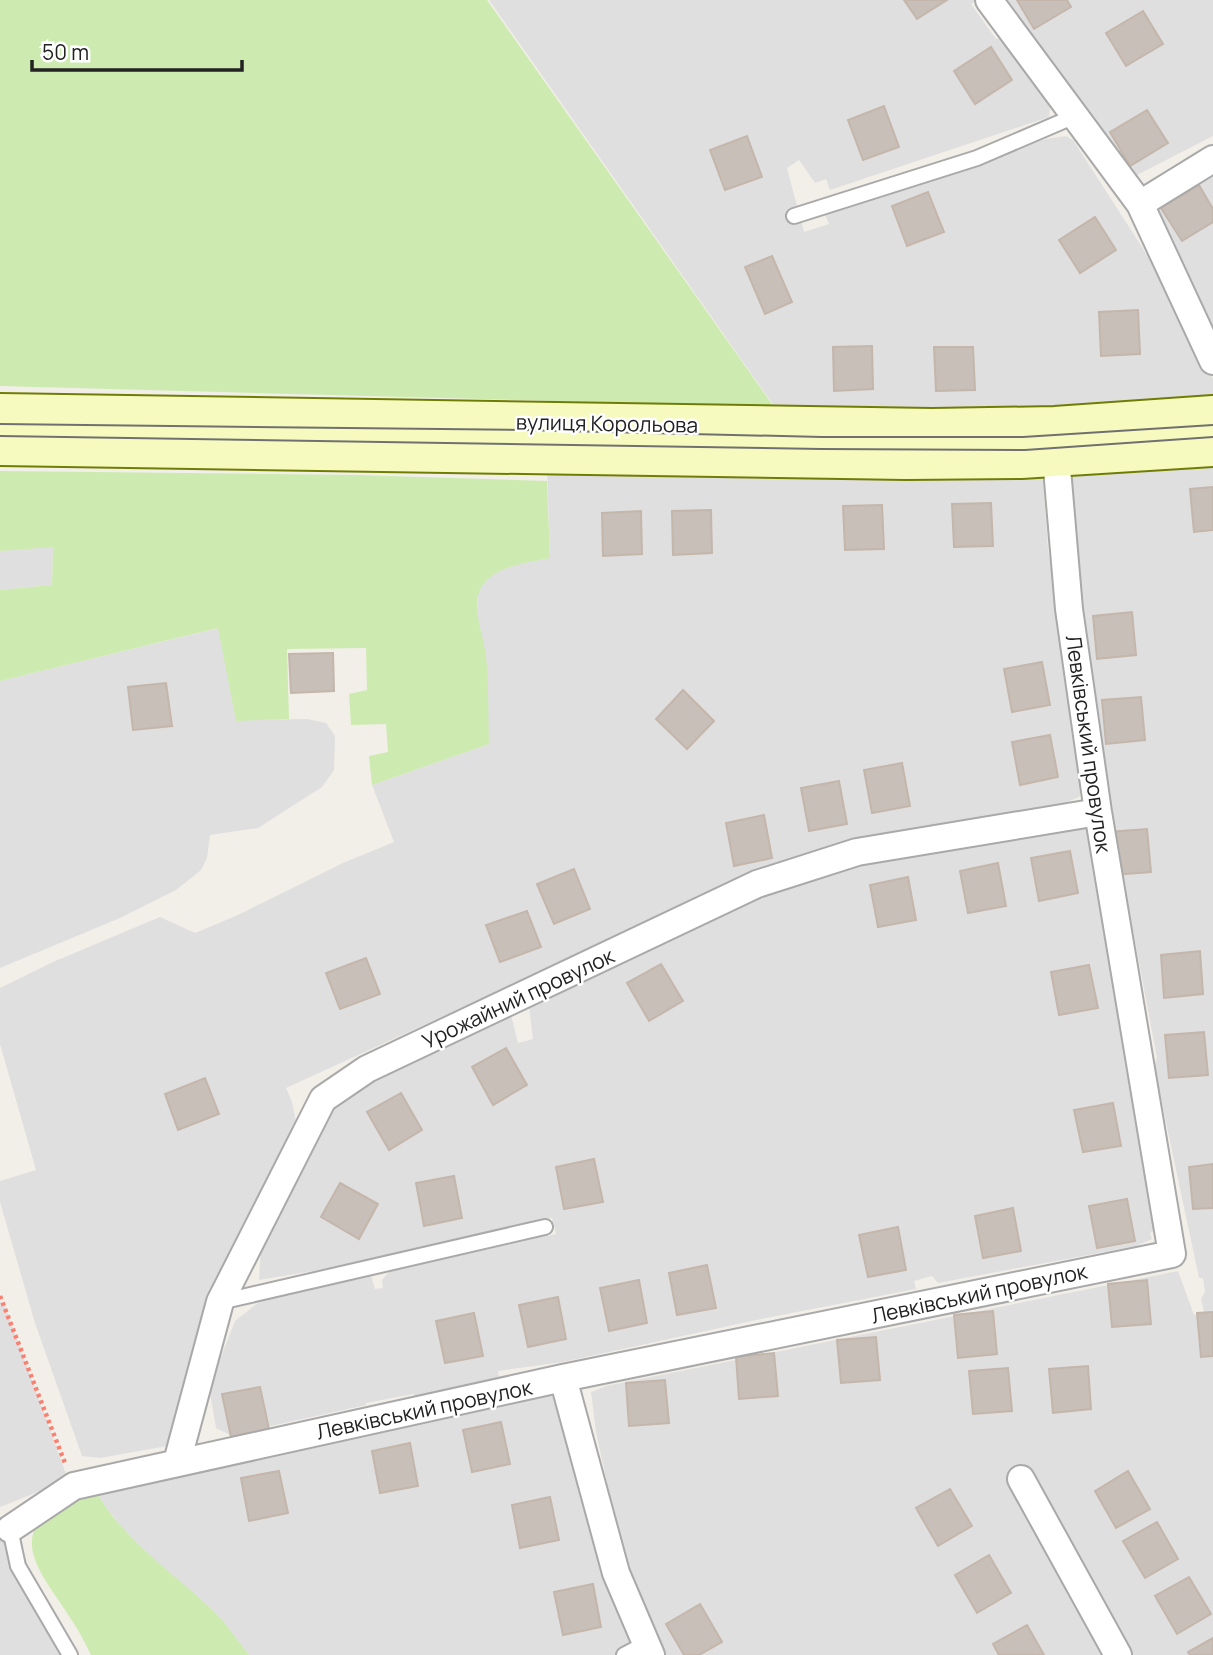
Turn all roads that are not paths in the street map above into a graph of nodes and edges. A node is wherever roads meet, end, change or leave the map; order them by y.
1 (989, 0) edge
2 (1074, 116) junction
3 (1213, 159) edge
4 (1140, 204) junction
5 (794, 216) dead end
6 (1213, 361) edge
7 (0, 413) edge
8 (1213, 415) edge
9 (0, 446) edge
10 (1213, 447) edge
11 (1056, 457) junction
12 (1098, 812) junction
13 (545, 1227) dead end
14 (220, 1302) junction
15 (563, 1378) junction
16 (177, 1462) junction
17 (1021, 1479) dead end
18 (5, 1527) edge
19 (640, 1651) edge
20 (70, 1655) edge
21 (1118, 1655) edge

1 - 2 street
2 - 4 street
2 - 5 lane
3 - 4 street
4 - 6 street
7 - 8 main road, вулиця Корольова
9 - 11 main road, вулиця Корольова
10 - 11 main road, вулиця Корольова
11 - 12 street, Левківський провулок
12 - 14 street, Урожайний провулок
12 - 15 street, Левківський провулок
13 - 14 lane
14 - 16 street, Урожайний провулок
15 - 16 street, Левківський провулок
15 - 19 street
16 - 18 street, Левківський провулок
17 - 21 street
18 - 20 lane

